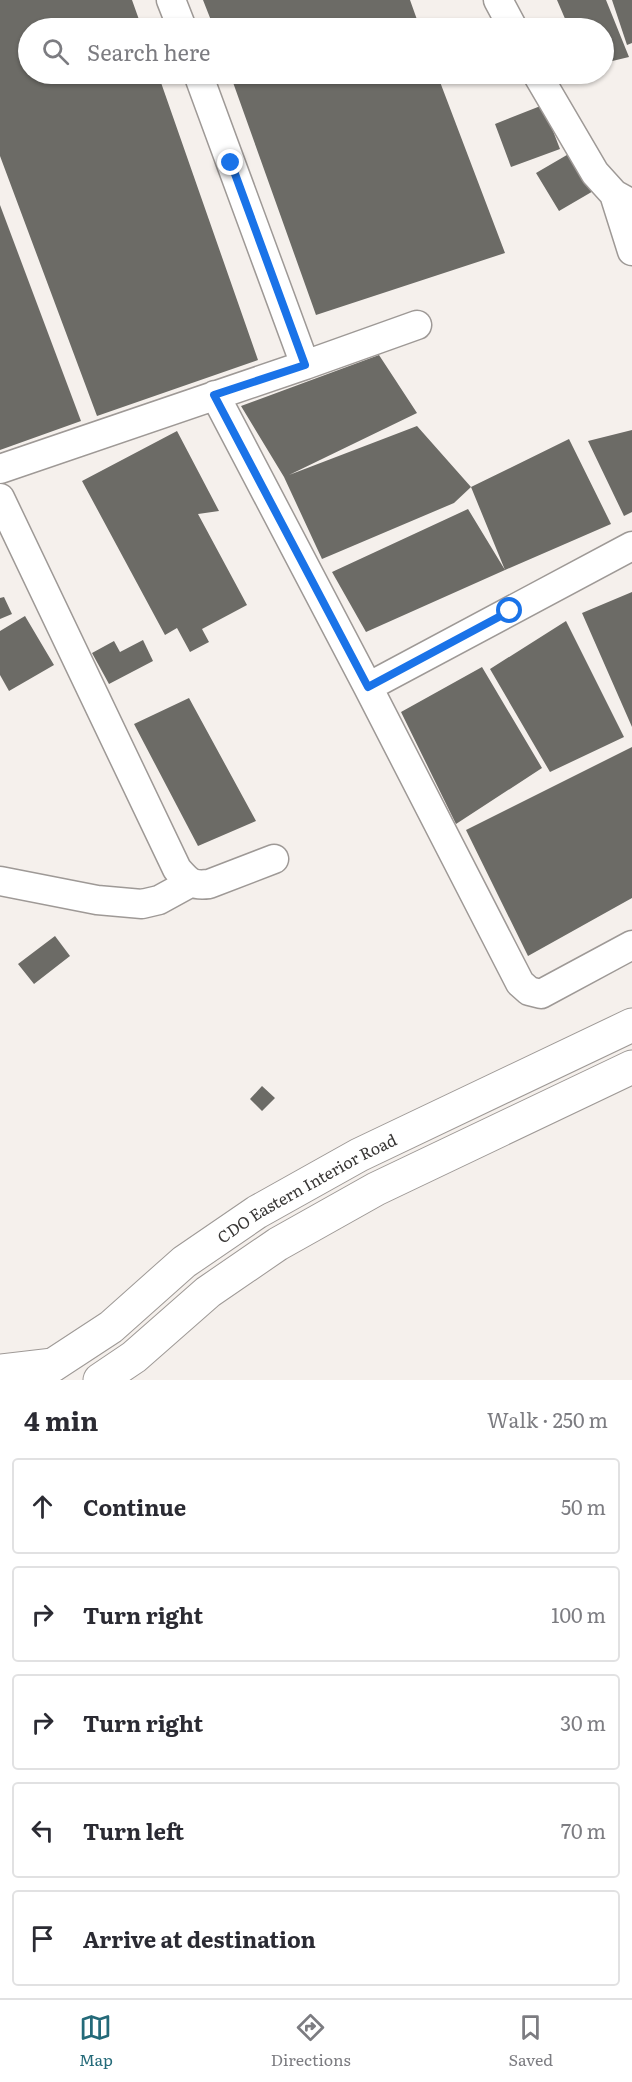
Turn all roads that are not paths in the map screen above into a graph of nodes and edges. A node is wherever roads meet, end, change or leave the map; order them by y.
1 (171, 0) edge
2 (498, 0) edge
3 (178, 18) edge
4 (508, 18) edge
5 (202, 84) edge
6 (543, 84) edge
7 (623, 199) edge
8 (632, 251) edge
9 (417, 326) dead end
10 (305, 365) junction
11 (214, 395) junction
12 (0, 469) edge
13 (0, 498) edge
14 (632, 546) edge
15 (368, 687) junction
16 (274, 859) dead end
17 (0, 881) edge
18 (190, 884) junction
19 (632, 945) edge
20 (632, 1025) edge
21 (632, 1067) edge
22 (0, 1371) edge
23 (100, 1380) edge

1 - 3 lane
2 - 4 lane
5 - 10 lane
6 - 7 lane
7 - 8 lane
9 - 10 lane
10 - 11 lane
11 - 12 lane
11 - 15 lane
13 - 18 lane
14 - 15 lane
15 - 19 lane
16 - 18 lane
17 - 18 lane
20 - 22 main road, CDO Eastern Interior Road
21 - 23 main road, CDO Eastern Interior Road

